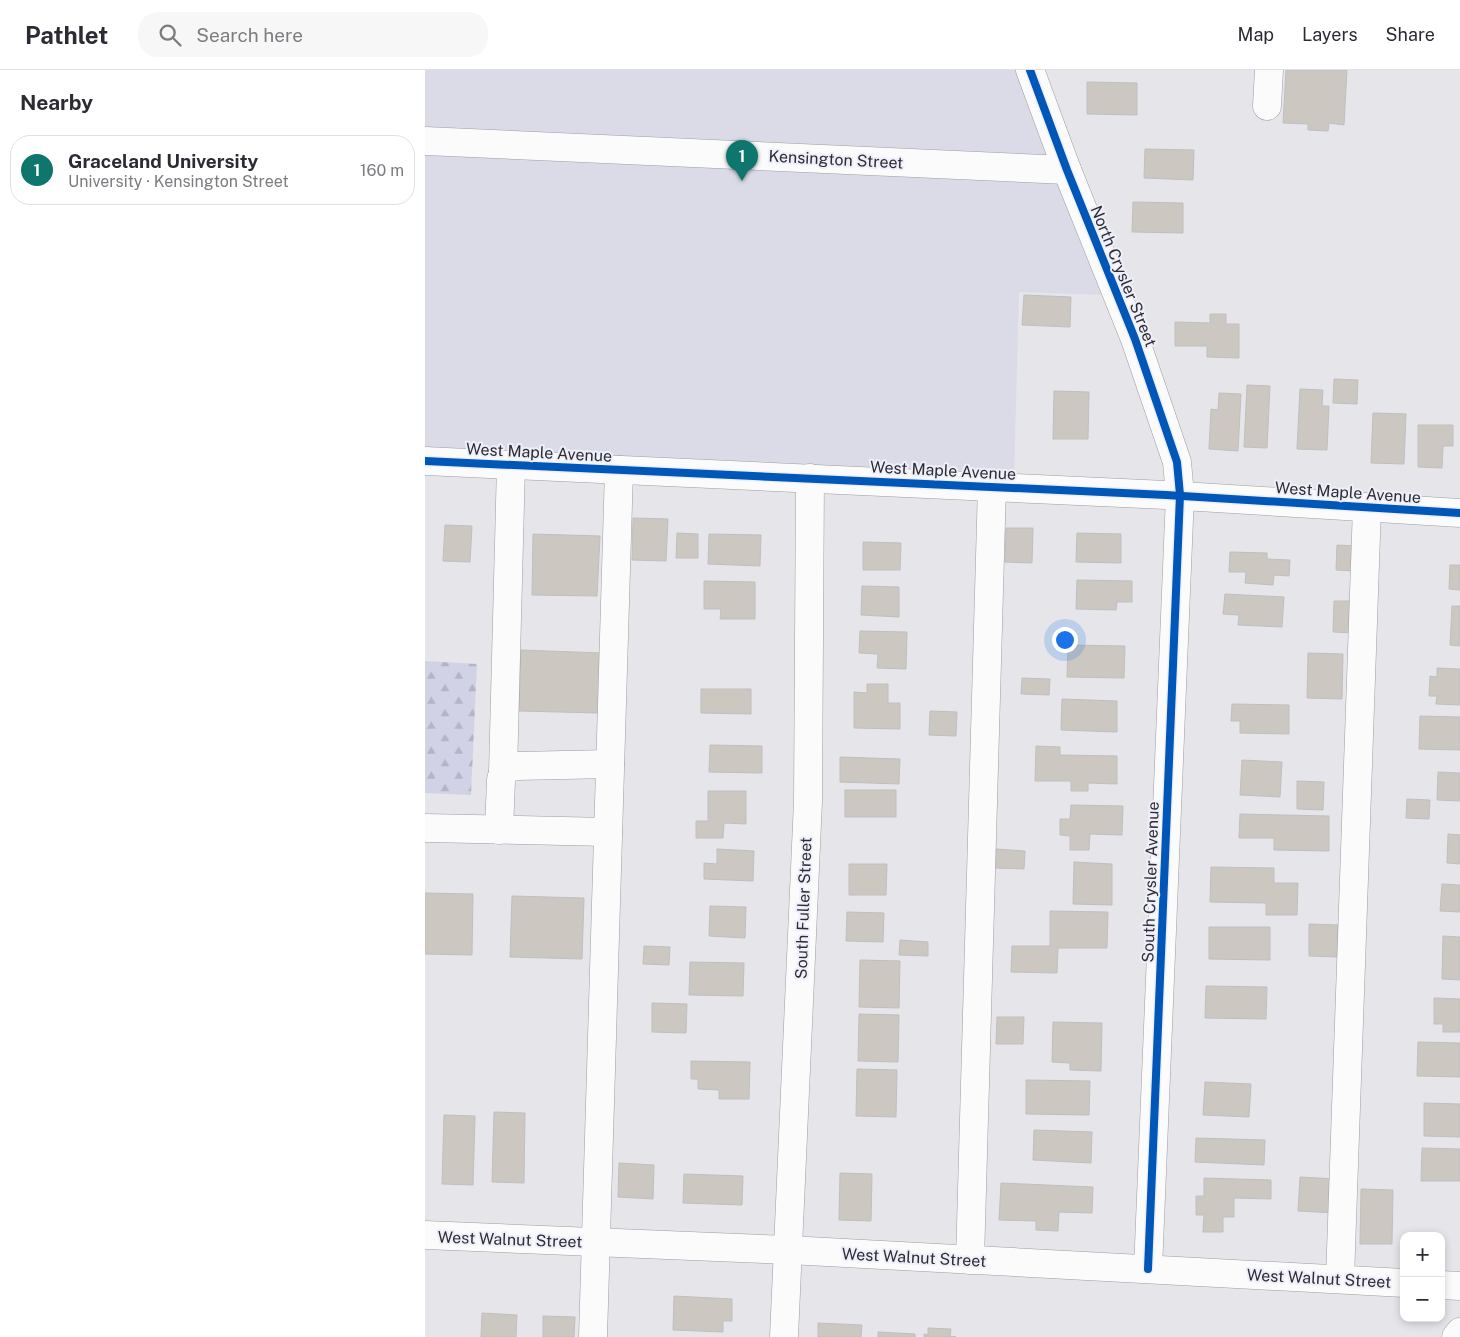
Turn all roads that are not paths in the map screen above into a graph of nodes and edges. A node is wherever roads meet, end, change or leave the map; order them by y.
1 (1030, 70) edge
2 (1269, 70) edge
3 (1267, 106) dead end
4 (425, 141) edge
5 (1067, 170) junction
6 (425, 461) edge
7 (511, 465) junction
8 (619, 470) junction
9 (810, 478) junction
10 (992, 486) junction
11 (1179, 495) junction
12 (1367, 507) junction
13 (1460, 513) edge
14 (610, 764) junction
15 (503, 773) junction
16 (425, 828) edge
17 (499, 830) junction
18 (608, 832) junction
19 (425, 1235) edge
20 (596, 1242) junction
21 (789, 1250) junction
22 (970, 1260) junction
23 (1149, 1269) junction
24 (1340, 1280) junction
25 (1400, 1283) edge
26 (1445, 1285) edge
27 (1460, 1286) edge
28 (1460, 1332) edge
29 (593, 1337) edge
30 (784, 1337) edge
31 (1456, 1337) edge

1 - 5 street, North Crysler Street
2 - 3 street
4 - 5 street, Kensington Street
5 - 11 street, North Crysler Street
6 - 7 street, West Maple Avenue
7 - 8 street, West Maple Avenue
7 - 15 street
8 - 9 street, West Maple Avenue
8 - 14 street
9 - 10 street, West Maple Avenue
9 - 21 street, South Fuller Street
10 - 11 street, West Maple Avenue
10 - 22 street
11 - 12 street, West Maple Avenue
11 - 23 street, South Crysler Avenue
12 - 13 street, West Maple Avenue
12 - 24 street
14 - 15 street
14 - 18 street
15 - 17 street
16 - 17 street
17 - 18 street
18 - 20 street
19 - 20 street, West Walnut Street
20 - 21 street, West Walnut Street
20 - 29 street
21 - 22 street, West Walnut Street
21 - 30 street, South Fuller Street
22 - 23 street, West Walnut Street
23 - 24 street, West Walnut Street
24 - 25 street, West Walnut Street
26 - 27 street
28 - 31 street

